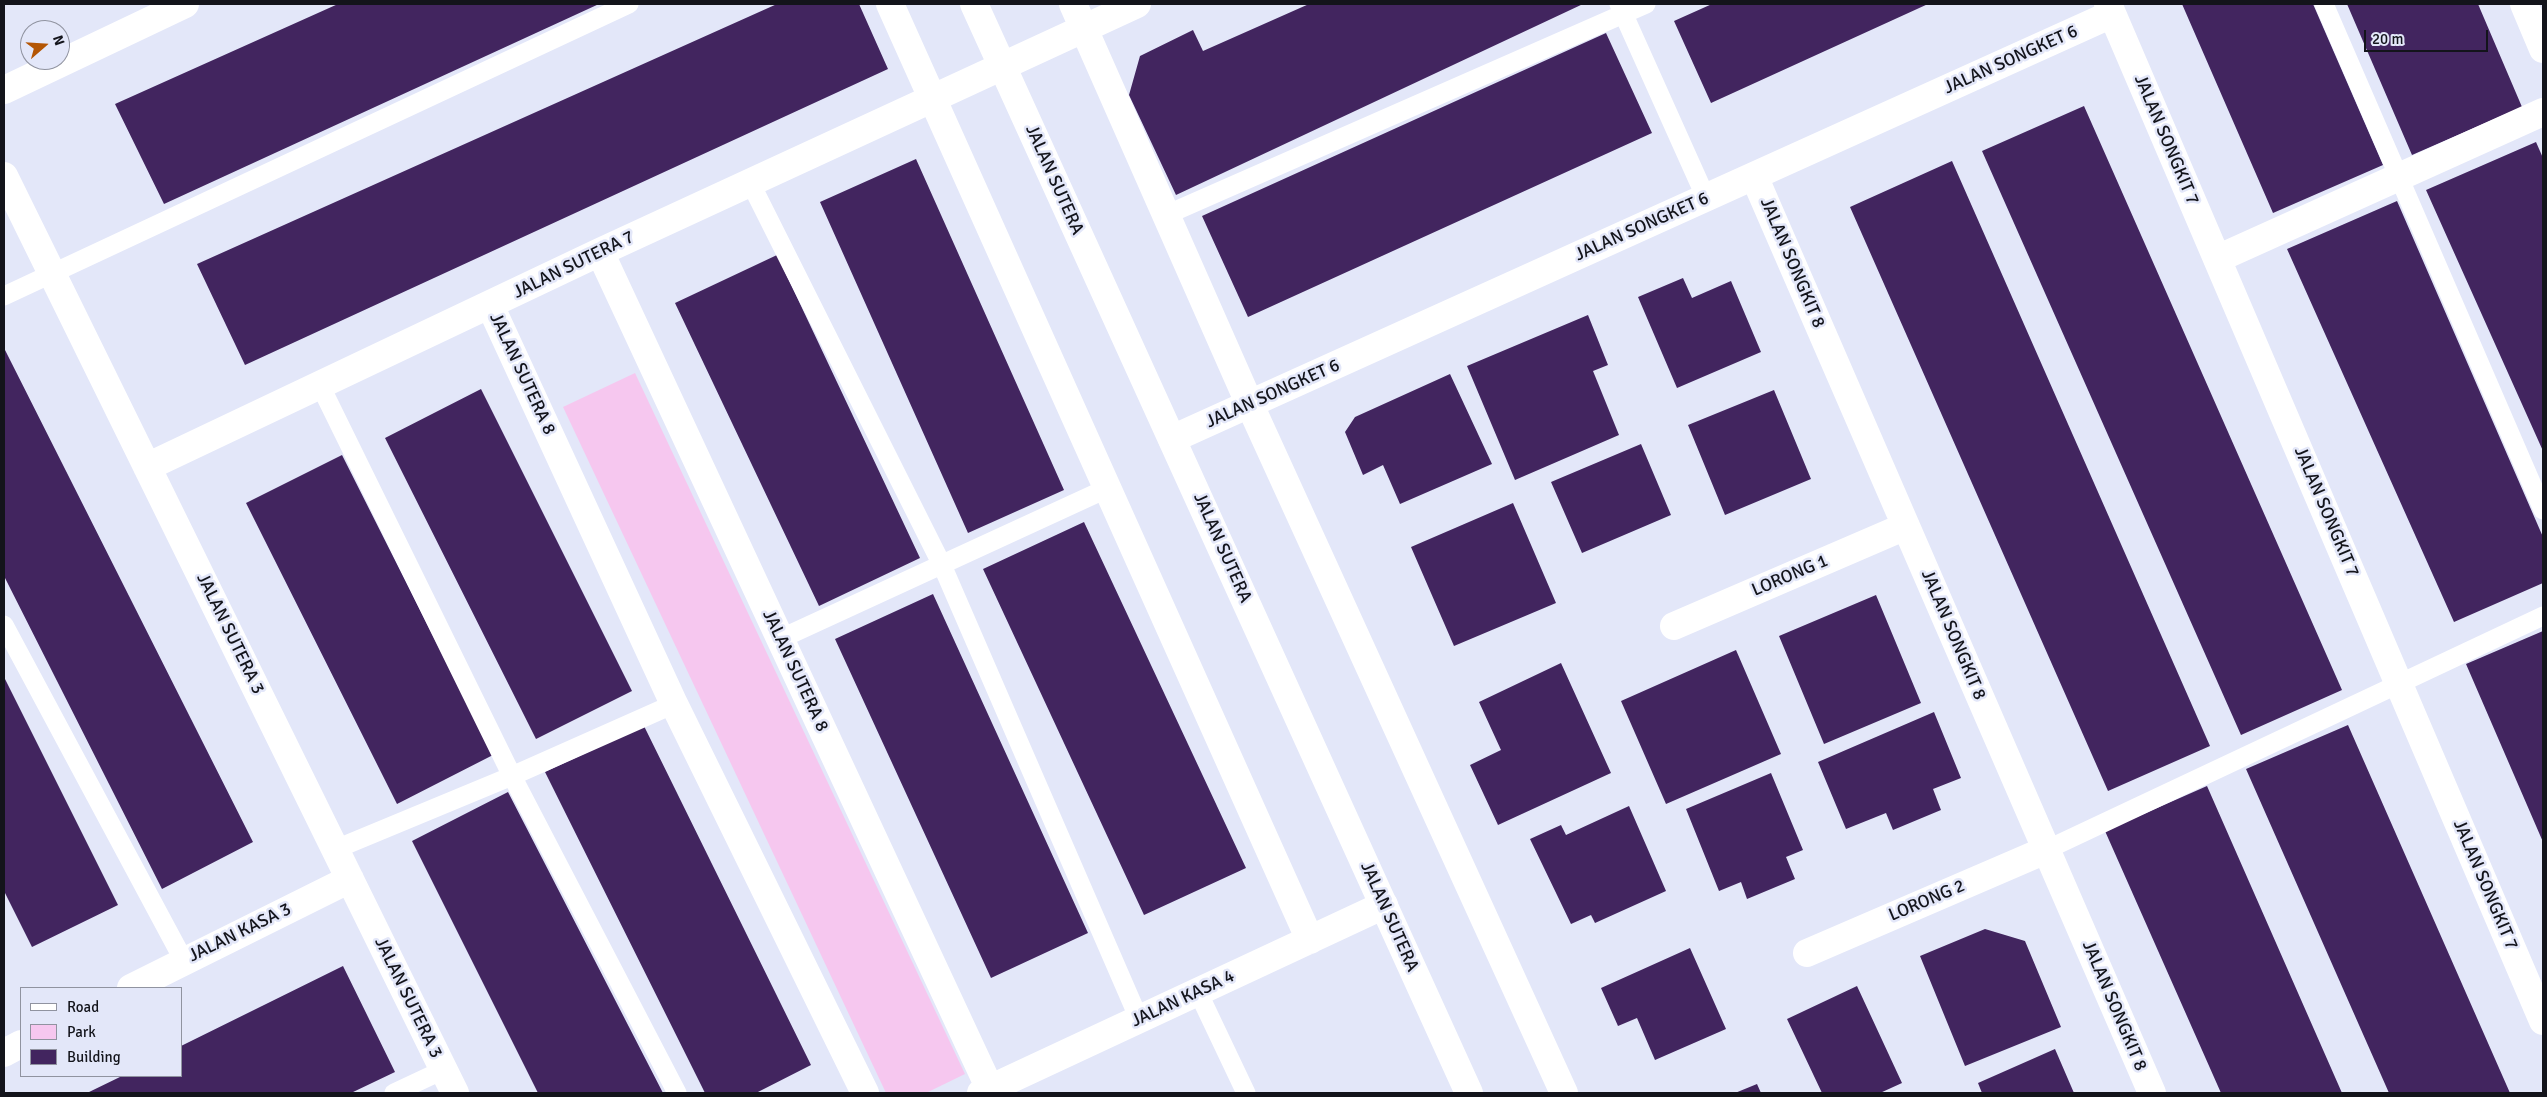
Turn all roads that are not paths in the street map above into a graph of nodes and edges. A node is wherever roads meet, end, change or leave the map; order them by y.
1 (185, 4) edge
2 (628, 4) edge
3 (890, 4) edge
4 (974, 4) edge
5 (1136, 4) edge
6 (1646, 4) edge
7 (2324, 4) edge
8 (2524, 4) edge
9 (1622, 9) edge
10 (2110, 9) edge
11 (1078, 16) edge
12 (2543, 49) edge
13 (1002, 65) junction
14 (4, 90) edge
15 (933, 97) junction
16 (2543, 112) edge
17 (4, 176) edge
18 (1754, 176) junction
19 (2399, 177) junction
20 (750, 182) junction
21 (1706, 198) junction
22 (1166, 215) junction
23 (600, 252) junction
24 (2217, 259) junction
25 (51, 275) junction
26 (4, 296) edge
27 (490, 305) junction
28 (320, 386) junction
29 (1250, 405) junction
30 (1172, 439) junction
31 (147, 467) junction
32 (1108, 488) junction
33 (2543, 510) edge
34 (1906, 526) junction
35 (942, 565) junction
36 (2543, 616) edge
37 (4, 625) edge
38 (1674, 626) dead end
39 (780, 639) junction
40 (2399, 684) junction
41 (674, 704) junction
42 (512, 776) junction
43 (336, 849) junction
44 (2046, 850) junction
45 (350, 879) junction
46 (1384, 905) junction
47 (1310, 940) junction
48 (1807, 953) dead end
49 (184, 961) junction
50 (133, 987) edge
51 (1198, 992) junction
52 (1139, 1020) junction
53 (2543, 1021) edge
54 (20, 1045) edge
55 (4, 1053) edge
56 (449, 1082) edge
57 (986, 1091) edge
58 (394, 1093) edge
59 (677, 1093) edge
60 (865, 1093) edge
61 (1246, 1093) edge
62 (1469, 1093) edge
63 (1564, 1093) edge
64 (2152, 1093) edge

1 - 14 street
2 - 25 lane
3 - 15 street
4 - 13 street, JALAN SUTERA
5 - 11 street, JALAN SUTERA 7
6 - 9 lane
7 - 19 lane
8 - 12 street
9 - 21 lane
9 - 22 lane
10 - 18 street, JALAN SONGKET 6
10 - 24 street, JALAN SONGKIT 7
11 - 13 street, JALAN SUTERA 7
11 - 22 street
13 - 15 street, JALAN SUTERA 7
13 - 30 street, JALAN SUTERA
15 - 20 street, JALAN SUTERA 7
15 - 32 street
16 - 19 street
17 - 25 street, JALAN SUTERA 3
18 - 21 street, JALAN SONGKET 6
18 - 34 street, JALAN SONGKIT 8
19 - 24 street
19 - 33 lane
20 - 23 street, JALAN SUTERA 7
20 - 35 lane
21 - 29 street, JALAN SONGKET 6
22 - 29 street
23 - 27 street, JALAN SUTERA 7
23 - 39 street, JALAN SUTERA 8
24 - 40 street, JALAN SONGKIT 7
25 - 26 lane
25 - 31 street, JALAN SUTERA 3
27 - 28 street, JALAN SUTERA 7
27 - 41 street, JALAN SUTERA 8
28 - 31 street, JALAN SUTERA 7
28 - 42 lane
29 - 30 street, JALAN SONGKET 6
29 - 63 street
30 - 46 street, JALAN SUTERA
31 - 43 street, JALAN SUTERA 3
32 - 35 lane
32 - 47 street
34 - 38 street, LORONG 1
34 - 44 street, JALAN SONGKIT 8
35 - 39 lane
35 - 52 lane
36 - 40 lane
37 - 49 lane
39 - 57 street, JALAN SUTERA 8
40 - 44 lane
40 - 53 street, JALAN SONGKIT 7
41 - 42 lane
41 - 60 street, JALAN SUTERA 8
42 - 43 lane
42 - 59 lane
43 - 45 street, JALAN SUTERA 3
44 - 48 street, LORONG 2
44 - 64 street, JALAN SONGKIT 8
45 - 49 street, JALAN KASA 3
45 - 56 street, JALAN SUTERA 3
46 - 47 street, JALAN KASA 4
46 - 62 street, JALAN SUTERA
47 - 51 street, JALAN KASA 4
49 - 50 street, JALAN KASA 3
51 - 52 street, JALAN KASA 4
51 - 61 lane
52 - 57 street, JALAN KASA 4
54 - 55 street
56 - 58 lane

